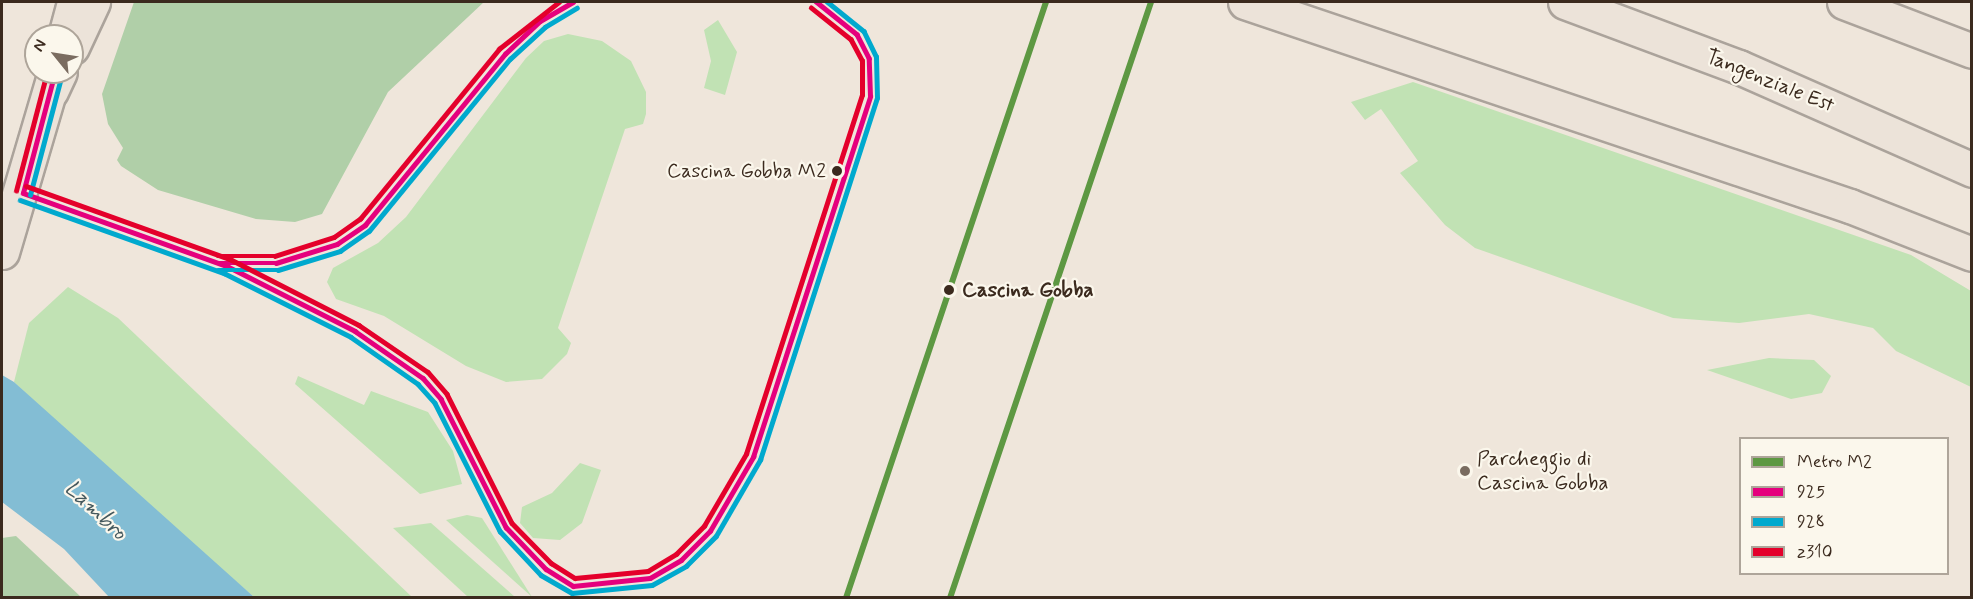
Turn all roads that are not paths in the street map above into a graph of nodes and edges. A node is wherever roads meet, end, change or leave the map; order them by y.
1 (74, 2) edge
2 (93, 2) edge
3 (1245, 2) edge
4 (1565, 2) edge
5 (1844, 2) edge
6 (68, 24) edge
7 (83, 24) edge
8 (1971, 51) edge
9 (53, 84) edge
10 (1971, 170) edge
11 (2, 252) edge
12 (1971, 254) edge

1 - 6 main road
2 - 7 main road
3 - 12 main road
4 - 10 main road, Tangenziale Est
5 - 8 main road
9 - 11 main road

